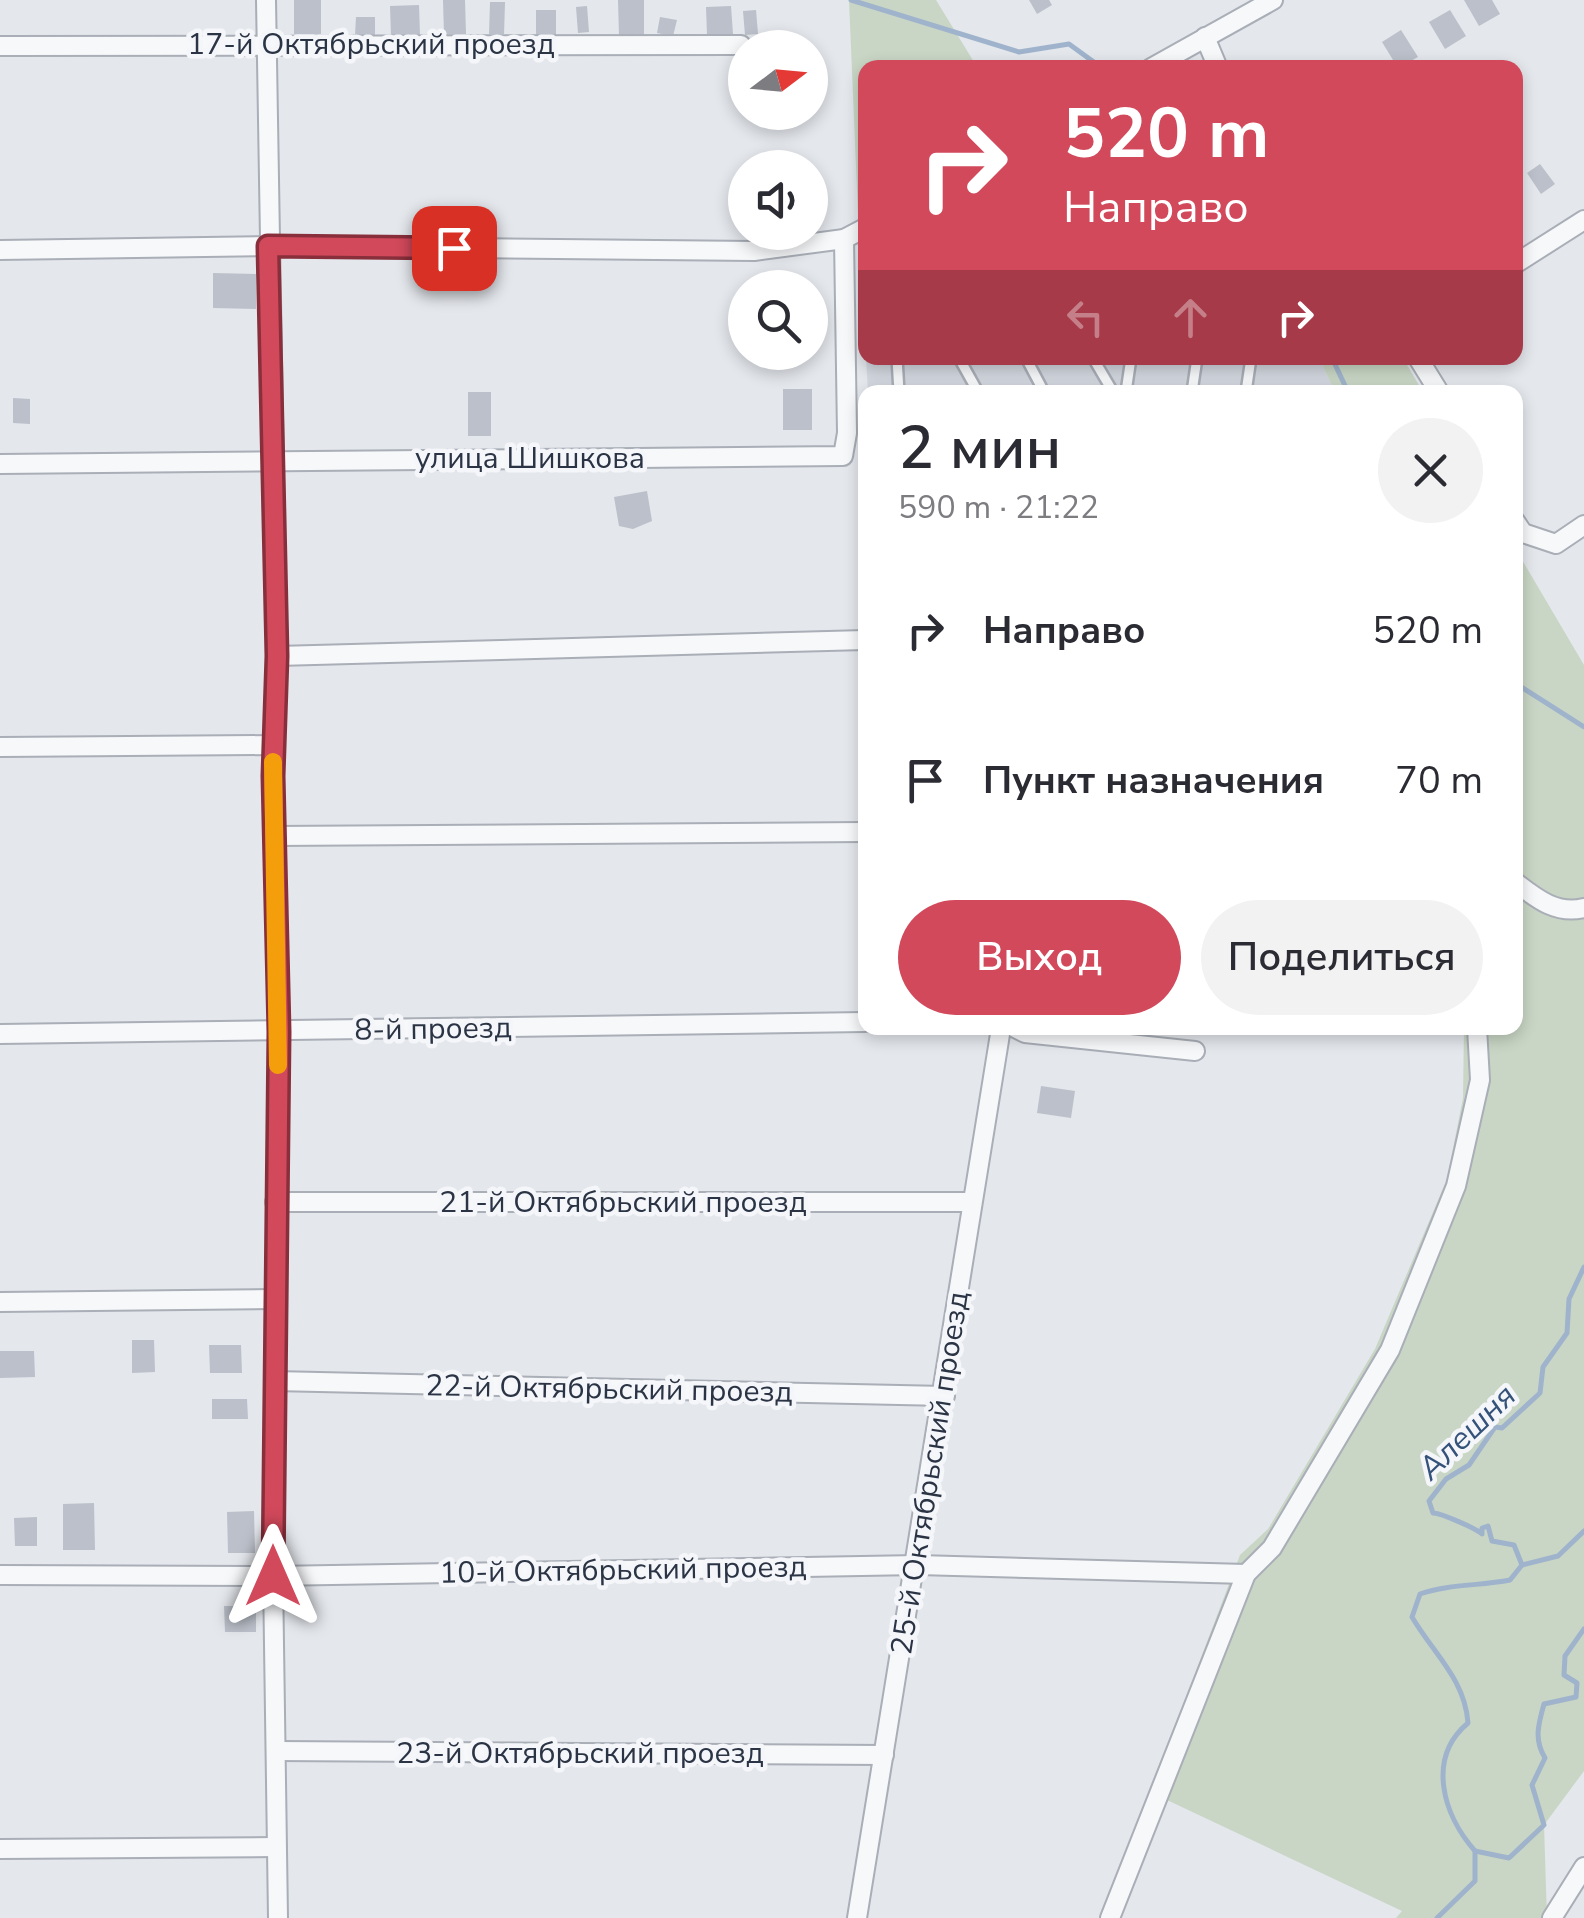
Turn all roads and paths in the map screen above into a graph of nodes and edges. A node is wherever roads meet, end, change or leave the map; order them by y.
1 (266, 0) edge
2 (1273, 0) edge
3 (1205, 37) junction
4 (266, 43) junction
5 (728, 45) edge
6 (0, 46) edge
7 (1165, 60) edge
8 (1215, 60) edge
9 (1584, 220) edge
10 (858, 232) edge
11 (844, 240) junction
12 (268, 246) junction
13 (0, 250) edge
14 (1523, 259) edge
15 (272, 460) junction
16 (0, 464) edge
17 (1584, 525) edge
18 (1523, 533) edge
19 (858, 640) edge
20 (277, 656) junction
21 (273, 745) junction
22 (0, 748) edge
23 (858, 832) edge
24 (273, 836) junction
25 (1523, 888) edge
26 (1584, 908) edge
27 (858, 1022) edge
28 (279, 1032) junction
29 (0, 1034) edge
30 (1000, 1035) edge
31 (1043, 1035) edge
32 (1477, 1035) edge
33 (1194, 1052) dead end
34 (275, 1202) junction
35 (971, 1202) junction
36 (273, 1299) junction
37 (0, 1302) edge
38 (274, 1381) junction
39 (944, 1396) junction
40 (918, 1566) junction
41 (1246, 1574) junction
42 (0, 1575) edge
43 (273, 1576) junction
44 (276, 1750) junction
45 (884, 1755) junction
46 (276, 1847) junction
47 (0, 1849) edge
48 (1584, 1867) edge
49 (278, 1918) edge
50 (857, 1918) edge
51 (1110, 1918) edge
52 (1552, 1918) edge

1 - 4 street
2 - 3 street
3 - 7 street
3 - 8 street
4 - 5 street, 17-й Октябрьский проезд
4 - 6 street, 17-й Октябрьский проезд
4 - 12 street
9 - 14 street
10 - 11 street
11 - 12 street
11 - 15 street, улица Шишкова
12 - 13 street
12 - 15 street
15 - 16 street, улица Шишкова
15 - 20 street
17 - 18 street
19 - 20 street
20 - 21 street
21 - 22 street
21 - 24 street
23 - 24 street
24 - 28 street
25 - 26 street
27 - 28 street, 8-й проезд
28 - 29 street, 8-й проезд
28 - 34 street
30 - 35 street, 25-й Октябрьский проезд
31 - 33 street
32 - 41 street
34 - 35 street, 21-й Октябрьский проезд
34 - 36 street
35 - 39 street, 25-й Октябрьский проезд
36 - 37 street
36 - 38 street
38 - 39 street, 22-й Октябрьский проезд
38 - 43 street
39 - 40 street, 25-й Октябрьский проезд
40 - 41 street, 10-й Октябрьский проезд
40 - 43 street, 10-й Октябрьский проезд
40 - 45 street, 25-й Октябрьский проезд
41 - 51 street
42 - 43 street, 10-й Октябрьский проезд
43 - 44 street
44 - 45 street, 23-й Октябрьский проезд
44 - 46 street
45 - 50 street, 25-й Октябрьский проезд
46 - 47 street
46 - 49 street
48 - 52 street

